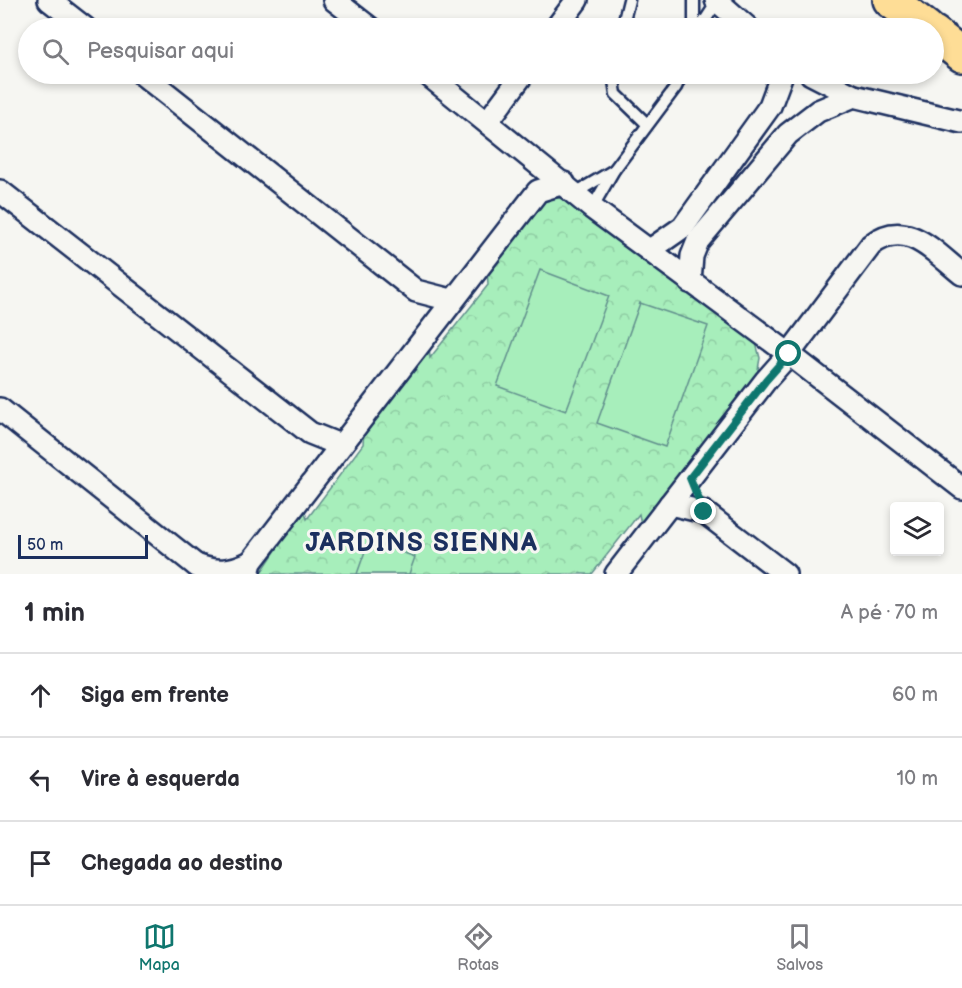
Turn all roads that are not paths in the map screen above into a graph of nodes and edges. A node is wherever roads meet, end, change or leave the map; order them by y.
1 (49, 0) edge
2 (334, 0) edge
3 (577, 0) edge
4 (628, 0) edge
5 (694, 0) edge
6 (890, 0) edge
7 (717, 1) edge
8 (72, 18) edge
9 (357, 18) edge
10 (564, 18) edge
11 (624, 18) edge
12 (694, 18) edge
13 (706, 18) edge
14 (737, 18) edge
15 (914, 18) edge
16 (944, 41) edge
17 (962, 55) edge
18 (155, 84) edge
19 (441, 84) edge
20 (516, 84) edge
21 (614, 84) edge
22 (677, 84) edge
23 (778, 84) edge
24 (831, 84) edge
25 (854, 96) junction
26 (488, 121) junction
27 (962, 122) edge
28 (647, 124) junction
29 (523, 152) junction
30 (728, 165) junction
31 (614, 170) junction
32 (749, 181) junction
33 (570, 188) junction
34 (0, 191) edge
35 (538, 191) junction
36 (592, 208) junction
37 (690, 234) junction
38 (650, 250) junction
39 (962, 274) edge
40 (690, 282) junction
41 (416, 291) junction
42 (451, 300) junction
43 (434, 323) junction
44 (769, 340) junction
45 (789, 354) junction
46 (766, 380) junction
47 (0, 409) edge
48 (310, 433) junction
49 (340, 445) junction
50 (325, 463) junction
51 (690, 478) junction
52 (962, 488) edge
53 (670, 504) junction
54 (704, 512) junction
55 (249, 568) edge
56 (202, 570) edge
57 (616, 574) edge
58 (786, 574) edge

1 - 8 street
2 - 9 street
3 - 10 street
4 - 11 lane
5 - 12 lane
6 - 15 main road
7 - 13 lane
7 - 14 street
16 - 17 main road
18 - 41 street
19 - 26 street
20 - 26 street
21 - 28 lane
22 - 28 lane
23 - 30 street
24 - 25 street
25 - 27 street
25 - 32 street
26 - 29 street
28 - 31 lane
29 - 33 street
29 - 35 street
30 - 32 street
30 - 37 street
31 - 33 lane
31 - 36 lane
32 - 37 street
33 - 35 street
33 - 36 street
34 - 48 street
35 - 42 street
36 - 38 street
37 - 38 street
37 - 40 street
38 - 40 street
39 - 45 street
40 - 44 street
41 - 42 street
41 - 43 street
42 - 43 street
43 - 49 street
44 - 45 street
44 - 46 street
45 - 46 street
45 - 52 street
46 - 51 street
47 - 56 street
48 - 49 street
48 - 50 street
49 - 50 street
50 - 55 street
51 - 53 street
51 - 54 street
53 - 54 street
53 - 57 street
54 - 58 street
55 - 56 street

